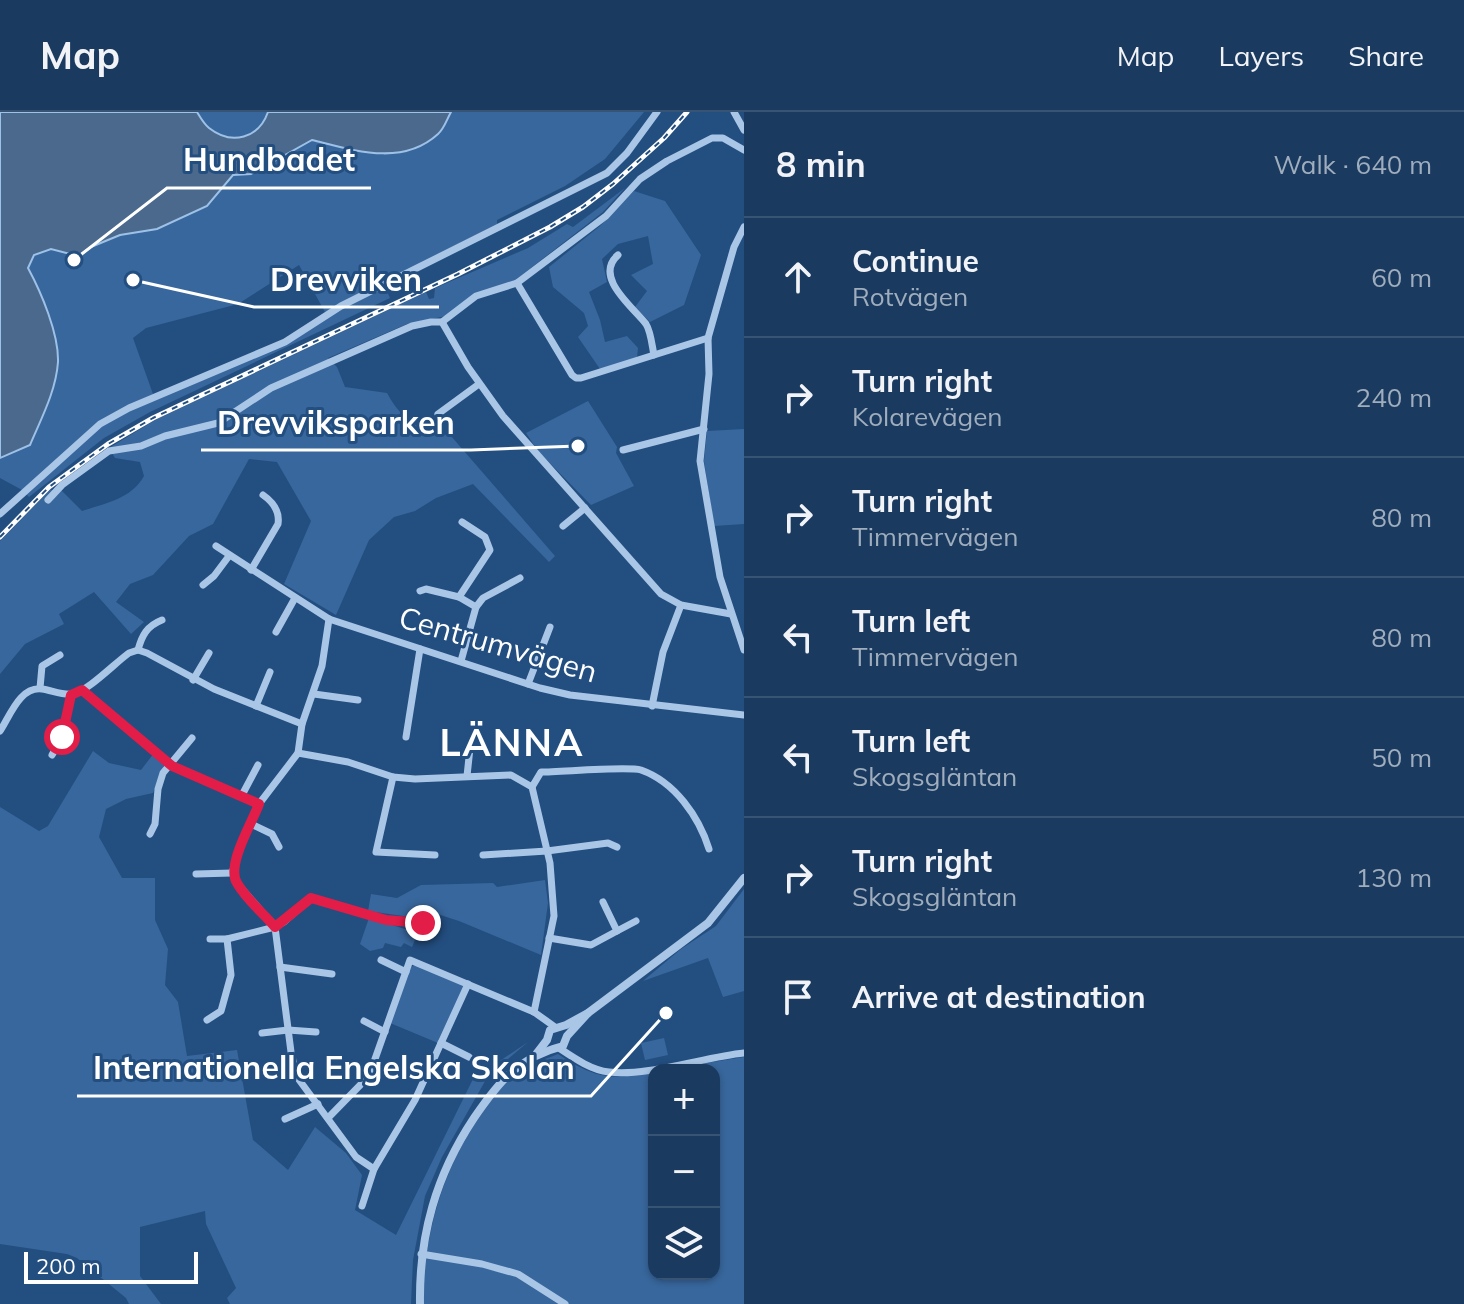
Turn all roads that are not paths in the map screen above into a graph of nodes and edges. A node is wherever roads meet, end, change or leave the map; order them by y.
1 (657, 112) edge
2 (734, 112) edge
3 (744, 130) edge
4 (744, 150) edge
5 (744, 227) edge
6 (618, 255) dead end
7 (517, 283) junction
8 (442, 322) junction
9 (708, 338) junction
10 (654, 355) junction
11 (479, 384) junction
12 (438, 414) dead end
13 (704, 429) junction
14 (623, 450) dead end
15 (263, 495) dead end
16 (48, 500) dead end
17 (585, 508) junction
18 (0, 514) edge
19 (462, 522) dead end
20 (563, 526) dead end
21 (216, 546) dead end
22 (229, 556) junction
23 (251, 570) junction
24 (520, 578) dead end
25 (203, 585) dead end
26 (420, 591) dead end
27 (459, 597) junction
28 (295, 598) junction
29 (681, 605) junction
30 (476, 607) junction
31 (731, 614) junction
32 (329, 619) junction
33 (162, 620) dead end
34 (550, 627) dead end
35 (276, 632) dead end
36 (420, 649) junction
37 (138, 650) junction
38 (744, 650) edge
39 (209, 653) dead end
40 (60, 655) dead end
41 (461, 661) junction
42 (270, 672) dead end
43 (193, 680) junction
44 (528, 684) junction
45 (40, 688) junction
46 (82, 690) junction
47 (314, 694) junction
48 (71, 695) junction
49 (358, 700) dead end
50 (256, 706) junction
51 (652, 706) junction
52 (744, 715) edge
53 (302, 724) junction
54 (0, 731) edge
55 (406, 737) dead end
56 (192, 738) dead end
57 (470, 748) dead end
58 (298, 753) junction
59 (52, 755) dead end
60 (258, 765) dead end
61 (172, 766) junction
62 (467, 776) junction
63 (393, 777) junction
64 (532, 787) junction
65 (241, 797) junction
66 (259, 804) junction
67 (251, 824) junction
68 (150, 834) dead end
69 (279, 847) dead end
70 (617, 847) dead end
71 (709, 849) dead end
72 (547, 851) junction
73 (435, 855) dead end
74 (483, 855) dead end
75 (232, 873) junction
76 (196, 874) dead end
77 (744, 878) edge
78 (603, 902) dead end
79 (636, 921) dead end
80 (423, 923) dead end
81 (275, 927) junction
82 (617, 931) junction
83 (549, 938) junction
84 (210, 939) dead end
85 (227, 939) junction
86 (381, 960) dead end
87 (280, 967) junction
88 (406, 972) junction
89 (332, 974) dead end
90 (468, 984) junction
91 (534, 1012) junction
92 (588, 1013) junction
93 (207, 1020) dead end
94 (364, 1021) dead end
95 (288, 1030) junction
96 (316, 1032) dead end
97 (385, 1032) junction
98 (552, 1032) junction
99 (262, 1033) dead end
100 (567, 1038) junction
101 (441, 1043) junction
102 (557, 1048) junction
103 (537, 1053) junction
104 (744, 1053) edge
105 (469, 1057) dead end
106 (577, 1060) junction
107 (318, 1104) junction
108 (328, 1118) junction
109 (285, 1119) dead end
110 (370, 1169) junction
111 (362, 1206) dead end
112 (421, 1254) junction
113 (420, 1304) edge
114 (565, 1304) edge

1 - 18 street
2 - 3 street
4 - 7 street
5 - 9 street
6 - 10 street
7 - 8 street
7 - 10 street
8 - 11 street
8 - 16 street
9 - 10 street
9 - 13 street
11 - 12 street
11 - 17 street
13 - 14 street
13 - 31 street
15 - 23 street
17 - 20 street
17 - 29 street
19 - 27 street
21 - 22 street, Centrumvägen
22 - 23 street, Centrumvägen
22 - 25 street
23 - 28 street, Centrumvägen
24 - 30 street
26 - 27 street
27 - 30 street
28 - 32 street, Centrumvägen
28 - 35 street
29 - 31 street
29 - 51 street
30 - 41 street
31 - 38 street
32 - 36 street, Centrumvägen
32 - 47 street
33 - 37 street
34 - 44 street
36 - 41 street, Centrumvägen
36 - 55 street
37 - 43 street
37 - 46 street
39 - 43 street
40 - 45 street
41 - 44 street, Centrumvägen
42 - 50 street
43 - 50 street
44 - 51 street, Centrumvägen
45 - 48 street
45 - 54 street
46 - 48 street
46 - 61 street
47 - 49 street
47 - 53 street
48 - 59 street
50 - 53 street
51 - 52 street, Centrumvägen
53 - 58 street
56 - 61 street
57 - 62 street
58 - 63 street
58 - 66 street
60 - 65 street
61 - 65 street
61 - 68 street
62 - 63 street
62 - 64 street
63 - 73 street
64 - 71 street
64 - 72 street
65 - 66 street
66 - 67 street
67 - 69 street
67 - 75 street
70 - 72 street
72 - 74 street
72 - 83 street
75 - 76 street
75 - 81 street
77 - 92 street
78 - 82 street
79 - 82 street
80 - 81 street
81 - 85 street
81 - 87 street
82 - 83 street
83 - 91 street
84 - 85 street
85 - 93 street
86 - 88 street
87 - 89 street
87 - 95 street
88 - 90 street
88 - 97 street
90 - 91 street
90 - 101 street
91 - 98 street
92 - 98 street
92 - 100 street
94 - 97 street
95 - 96 street
95 - 99 street
95 - 107 street
97 - 108 street
98 - 100 street
98 - 102 street
98 - 103 street
100 - 102 street
100 - 106 street
101 - 105 street
101 - 110 street
102 - 103 street
102 - 106 street
103 - 112 street
104 - 106 street
107 - 108 street
107 - 109 street
108 - 110 street
110 - 111 street
112 - 113 street
112 - 114 street

